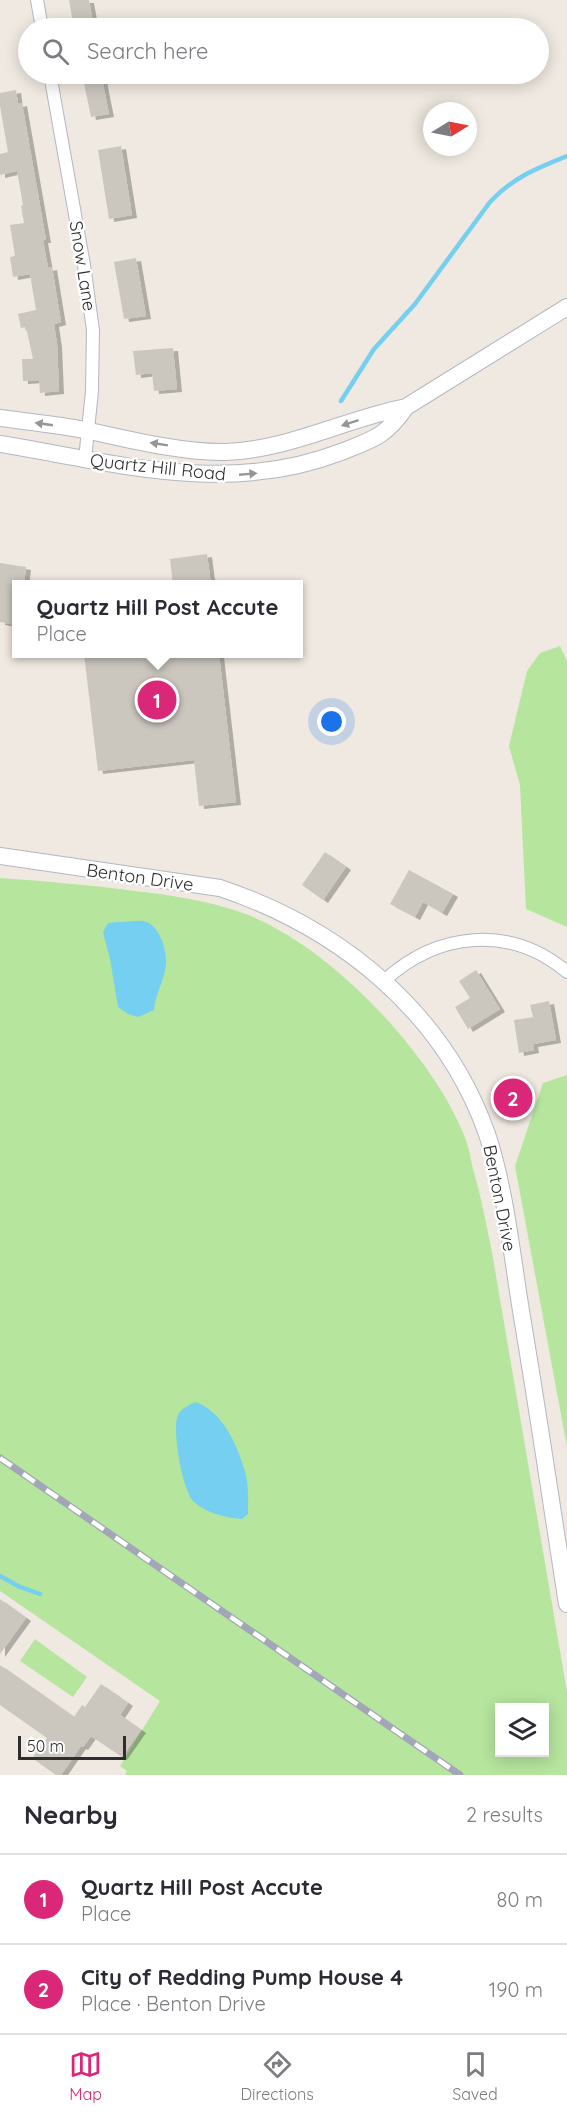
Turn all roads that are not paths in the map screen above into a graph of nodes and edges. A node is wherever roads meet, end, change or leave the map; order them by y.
1 (37, 0) edge
2 (40, 18) edge
3 (52, 84) edge
4 (567, 307) edge
5 (406, 407) junction
6 (0, 418) edge
7 (89, 431) junction
8 (0, 444) edge
9 (85, 459) junction
10 (0, 856) edge
11 (567, 972) edge
12 (384, 981) junction
13 (567, 1604) edge

1 - 2 street
3 - 7 street, Snow Lane
4 - 5 street, Quartz Hill Road
5 -> 7 street, Quartz Hill Road
9 -> 5 street, Quartz Hill Road
7 -> 6 street, Quartz Hill Road
7 - 9 street, Snow Lane
8 - 9 street, Quartz Hill Road
10 - 12 street, Benton Drive
11 - 12 street
12 - 13 street, Benton Drive

